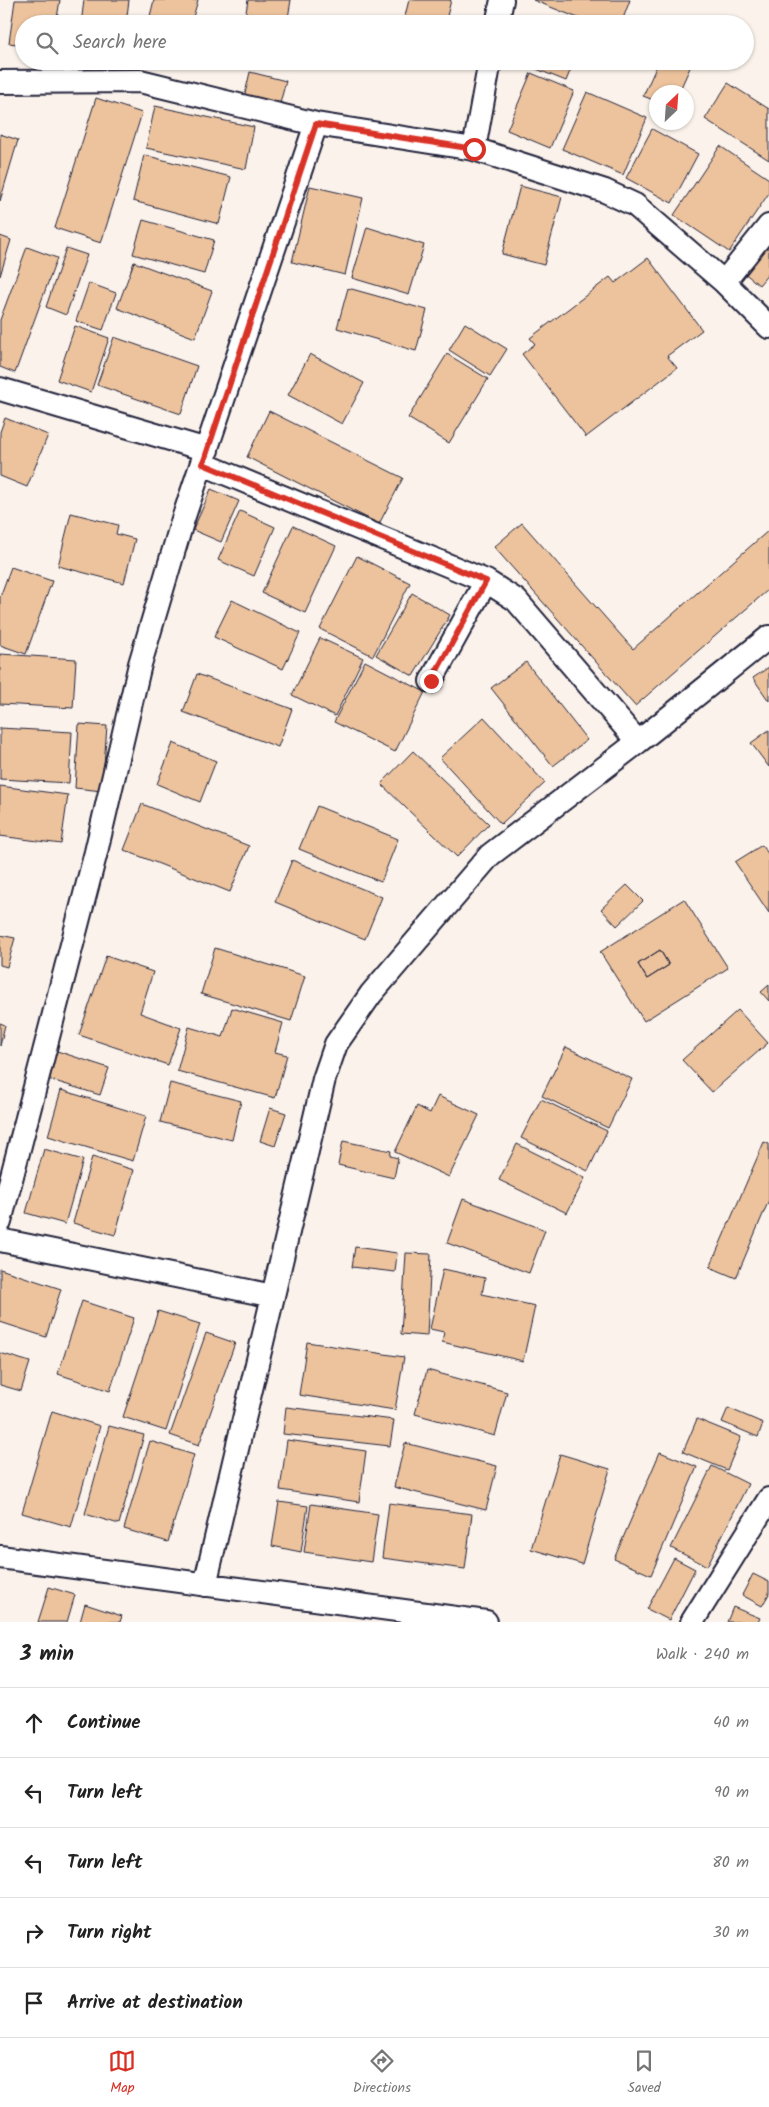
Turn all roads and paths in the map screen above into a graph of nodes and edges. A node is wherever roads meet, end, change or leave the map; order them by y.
1 (502, 0) edge
2 (499, 15) edge
3 (488, 70) edge
4 (0, 82) edge
5 (316, 124) junction
6 (474, 149) junction
7 (769, 226) edge
8 (724, 282) junction
9 (769, 327) edge
10 (0, 389) edge
11 (205, 457) junction
12 (486, 581) junction
13 (769, 637) edge
14 (431, 681) dead end
15 (638, 742) junction
16 (0, 1222) edge
17 (0, 1240) edge
18 (273, 1296) junction
19 (769, 1499) edge
20 (0, 1557) edge
21 (205, 1585) junction
22 (486, 1622) edge
23 (692, 1622) edge

1 - 2 street
3 - 6 street
4 - 5 street
5 - 6 street
5 - 11 street
6 - 8 street
7 - 8 street
8 - 9 street
10 - 11 street
11 - 12 street
11 - 16 street
12 - 14 street
12 - 15 street
13 - 15 street
15 - 18 street
17 - 18 street
18 - 21 street
19 - 23 street
20 - 21 street
21 - 22 street

